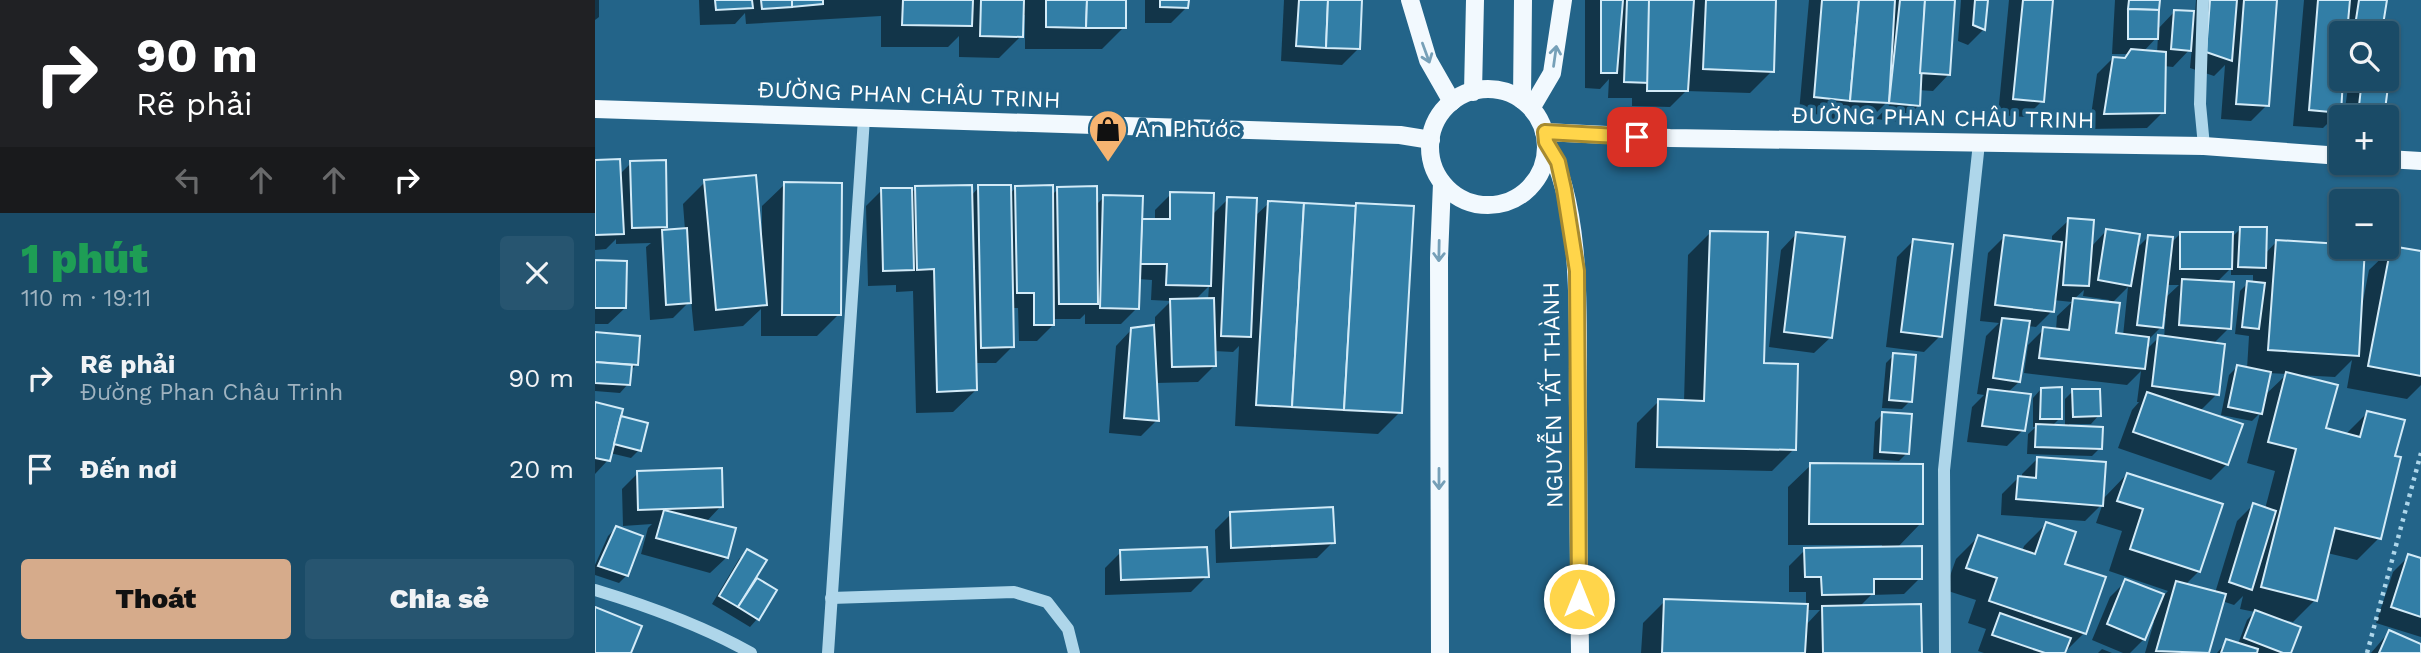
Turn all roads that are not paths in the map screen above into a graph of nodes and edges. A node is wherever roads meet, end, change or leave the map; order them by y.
1 (1410, 0) edge
2 (1475, 0) edge
3 (1523, 0) edge
4 (1563, 0) edge
5 (2203, 0) edge
6 (1473, 92) junction
7 (1452, 102) junction
8 (1527, 104) junction
9 (595, 109) edge
10 (864, 118) junction
11 (1545, 137) junction
12 (1431, 140) junction
13 (1979, 143) junction
14 (2204, 146) junction
15 (2329, 155) edge
16 (2399, 160) edge
17 (2421, 161) edge
18 (1442, 183) junction
19 (595, 590) edge
20 (831, 598) junction
21 (751, 653) edge
22 (828, 653) edge
23 (1073, 653) edge
24 (1440, 653) edge
25 (1580, 653) edge
26 (1945, 653) edge

1 -> 7 main road
2 - 6 main road
3 - 8 main road
8 -> 4 main road
5 - 14 street
6 - 7 main road
6 - 8 main road
7 - 12 main road
8 - 11 main road
9 - 10 main road, ĐƯỜNG PHAN CHÂU TRINH
10 - 12 main road, ĐƯỜNG PHAN CHÂU TRINH
10 - 20 street
11 - 13 main road, ĐƯỜNG PHAN CHÂU TRINH
11 - 18 main road
11 - 25 main road, NGUYỄN TẤT THÀNH
12 - 18 main road
13 - 14 main road, ĐƯỜNG PHAN CHÂU TRINH
13 - 26 street
14 - 15 main road, ĐƯỜNG PHAN CHÂU TRINH
16 - 17 main road
18 -> 24 main road
19 - 21 street
20 - 22 street
20 - 23 street

